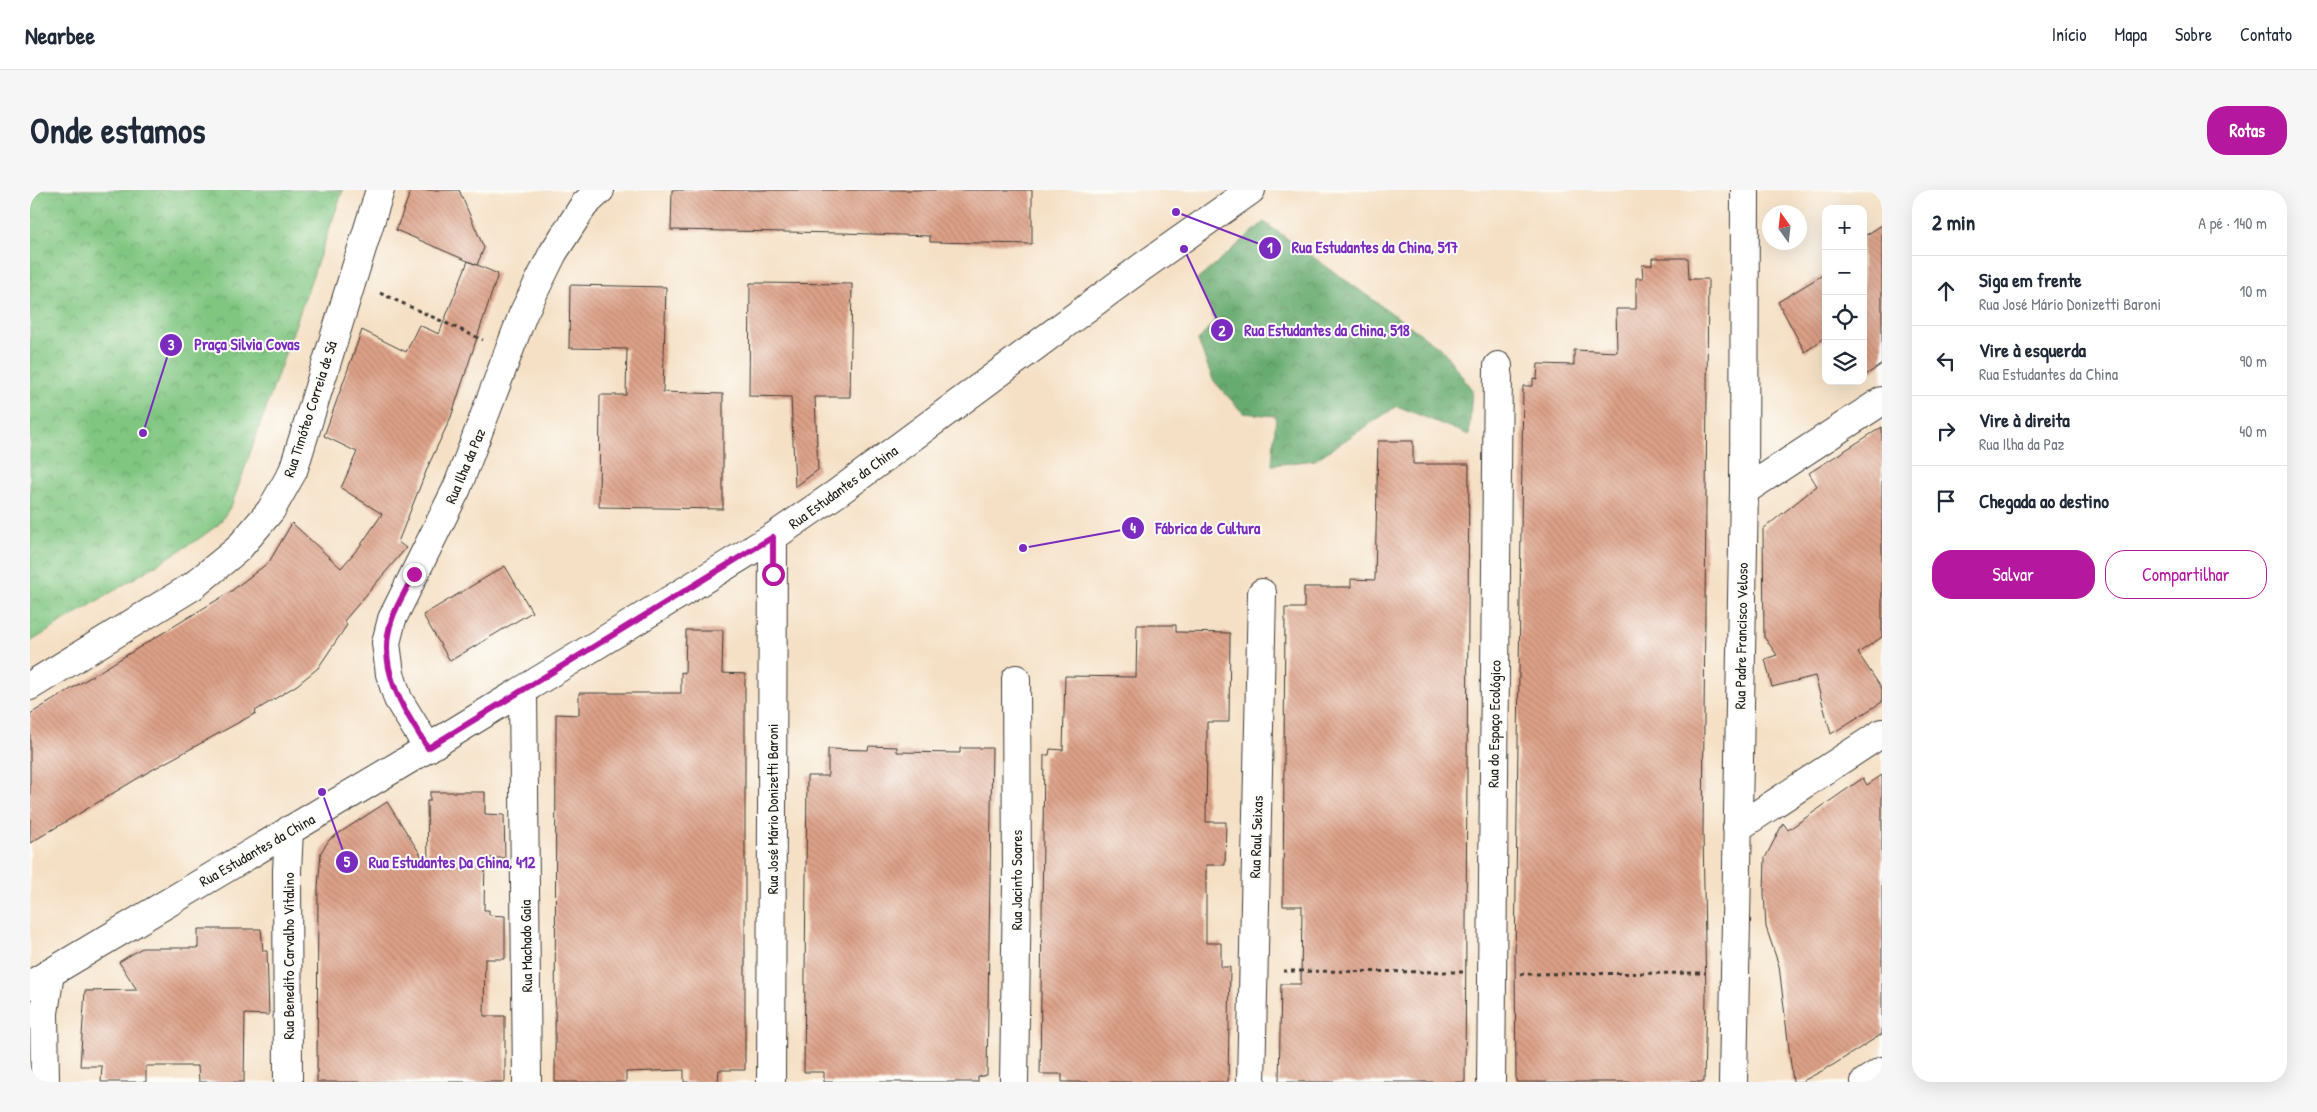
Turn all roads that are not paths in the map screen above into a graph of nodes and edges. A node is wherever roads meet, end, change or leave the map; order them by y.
1 (380, 190) edge
2 (600, 190) edge
3 (1250, 190) edge
4 (1745, 190) edge
5 (1498, 366) dead end
6 (1882, 400) edge
7 (1744, 491) junction
8 (773, 537) junction
9 (1262, 592) dead end
10 (1016, 678) dead end
11 (30, 686) edge
12 (523, 691) junction
13 (1882, 733) edge
14 (428, 748) junction
15 (1737, 828) junction
16 (289, 830) junction
17 (40, 979) edge
18 (1882, 1071) edge
19 (46, 1082) edge
20 (288, 1082) edge
21 (527, 1082) edge
22 (771, 1082) edge
23 (1014, 1082) edge
24 (1251, 1082) edge
25 (1491, 1082) edge
26 (1733, 1082) edge
27 (1865, 1082) edge

1 - 11 street, Rua Timóteo Correia de Sá
2 - 14 street, Rua Ilha da Paz
3 - 8 street, Rua Estudantes da China
4 - 7 street, Rua Padre Francisco Veloso
5 - 25 street, Rua do Espaço Ecológico
6 - 7 street
7 - 15 street, Rua Padre Francisco Veloso
8 - 12 street, Rua Estudantes da China
8 - 22 street, Rua José Mário Donizetti Baroni
9 - 24 street, Rua Raul Seixas
10 - 23 street, Rua Jacinto Soares
12 - 14 street, Rua Estudantes da China
12 - 21 street, Rua Machado Gaia
13 - 15 street
14 - 16 street, Rua Estudantes da China
15 - 26 street, Rua Padre Francisco Veloso
16 - 17 street, Rua Estudantes da China
16 - 20 street, Rua Benedito Carvalho Vitalino
17 - 19 street
18 - 27 street

